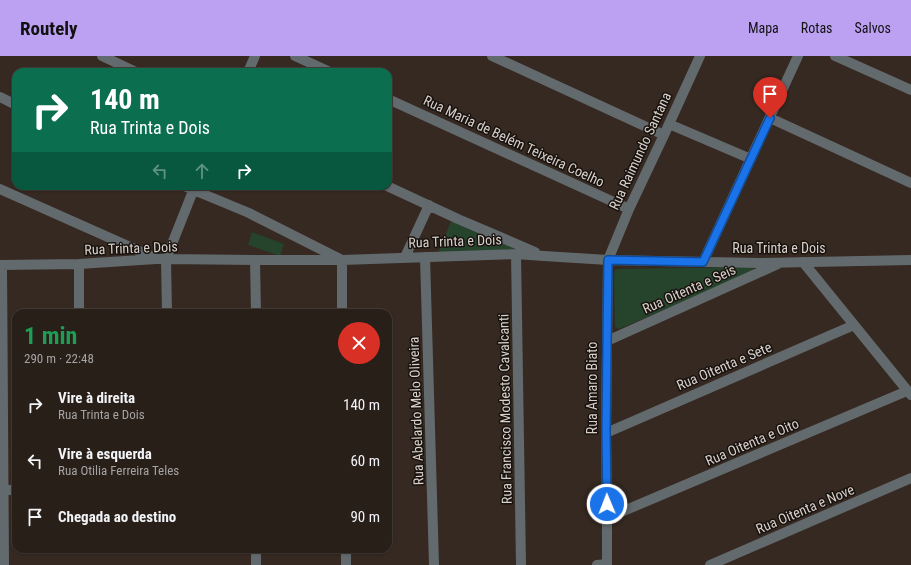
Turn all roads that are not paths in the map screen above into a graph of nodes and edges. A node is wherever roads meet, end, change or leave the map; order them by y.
1 (102, 56) edge
2 (255, 56) edge
3 (295, 56) edge
4 (492, 56) edge
5 (798, 56) edge
6 (835, 56) edge
7 (695, 57) edge
8 (128, 68) edge
9 (250, 68) edge
10 (312, 68) edge
11 (911, 90) edge
12 (0, 97) edge
13 (392, 101) edge
14 (12, 103) edge
15 (770, 118) junction
16 (669, 124) junction
17 (664, 135) junction
18 (751, 159) junction
19 (911, 183) edge
20 (392, 188) edge
21 (0, 189) edge
22 (190, 190) edge
23 (198, 190) edge
24 (429, 205) junction
25 (629, 209) junction
26 (516, 254) junction
27 (544, 256) junction
28 (405, 257) junction
29 (426, 257) junction
30 (161, 259) junction
31 (255, 260) junction
32 (342, 260) junction
33 (608, 260) junction
34 (911, 260) edge
35 (703, 262) junction
36 (783, 262) junction
37 (803, 262) junction
38 (79, 264) junction
39 (1, 265) edge
40 (79, 309) edge
41 (167, 309) edge
42 (256, 309) edge
43 (342, 309) edge
44 (854, 325) junction
45 (1, 333) edge
46 (607, 341) junction
47 (909, 393) edge
48 (1, 409) edge
49 (606, 432) junction
50 (911, 478) edge
51 (2, 490) edge
52 (607, 518) junction
53 (256, 553) edge
54 (346, 553) edge
55 (4, 565) edge
56 (256, 565) edge
57 (346, 565) edge
58 (434, 565) edge
59 (521, 565) edge
60 (597, 565) edge
61 (607, 565) edge
62 (710, 565) edge

1 - 8 street
2 - 9 street
3 - 10 street
4 - 17 street
5 - 15 street
6 - 11 street
7 - 16 street, Rua Raimundo Santana
12 - 14 street
13 - 25 street, Rua Maria de Belém Teixeira Coelho
15 - 18 street
15 - 19 street
16 - 17 street, Rua Raimundo Santana
16 - 18 street
17 - 25 street, Rua Raimundo Santana
18 - 35 street
20 - 24 street
21 - 30 street
22 - 30 street
23 - 32 street
24 - 27 street
24 - 28 street
25 - 33 street, Rua Raimundo Santana
26 - 27 street, Rua Trinta e Dois
26 - 29 street, Rua Trinta e Dois
26 - 59 street, Rua Francisco Modesto Cavalcanti
27 - 33 street, Rua Trinta e Dois
28 - 29 street, Rua Trinta e Dois
28 - 32 street, Rua Trinta e Dois
29 - 58 street, Rua Abelardo Melo Oliveira
30 - 31 street, Rua Trinta e Dois
30 - 38 street, Rua Trinta e Dois
30 - 41 street
31 - 32 street, Rua Trinta e Dois
31 - 42 street
32 - 43 street
33 - 35 street, Rua Trinta e Dois
33 - 46 street, Rua Amaro Biato
34 - 37 street, Rua Trinta e Dois
35 - 36 street, Rua Trinta e Dois
36 - 37 street, Rua Trinta e Dois
36 - 46 street, Rua Oitenta e Seis
37 - 44 street
38 - 39 street, Rua Trinta e Dois
38 - 40 street
39 - 45 street
44 - 47 street
44 - 49 street, Rua Oitenta e Sete
45 - 48 street
46 - 49 street, Rua Amaro Biato
47 - 52 street, Rua Oitenta e Oito
48 - 51 street
49 - 52 street, Rua Amaro Biato
50 - 62 street, Rua Oitenta e Nove
51 - 55 street
52 - 61 street, Rua Amaro Biato
53 - 56 street
54 - 57 street
60 - 61 street

